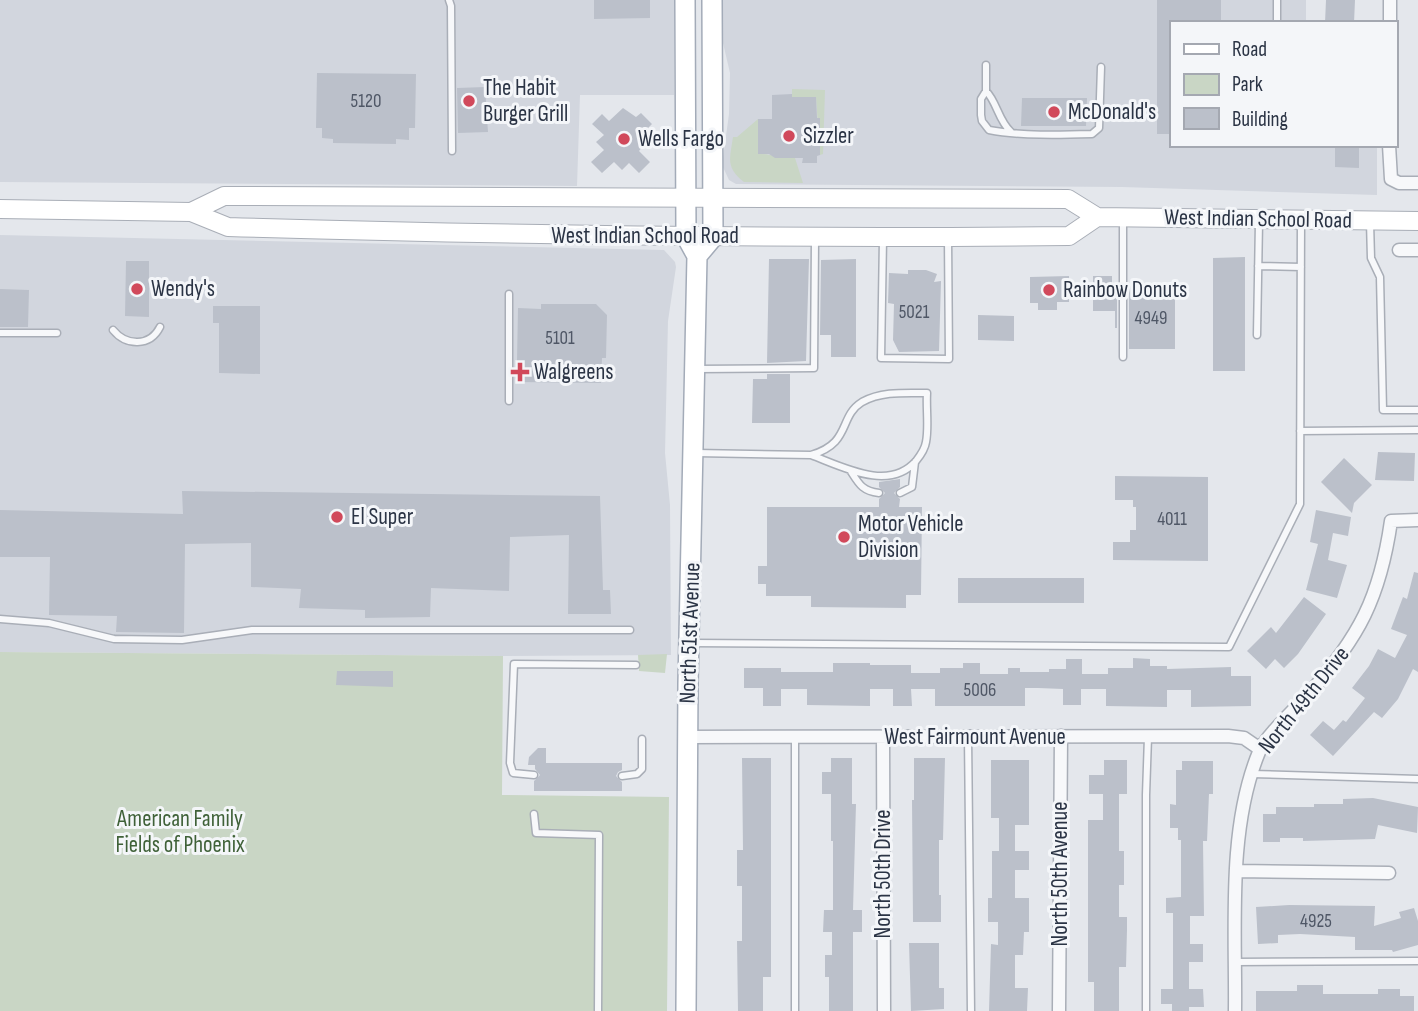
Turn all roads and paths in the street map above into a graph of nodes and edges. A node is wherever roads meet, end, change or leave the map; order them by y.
1 (449, 0) edge
2 (685, 0) edge
3 (712, 0) edge
4 (1277, 0) edge
5 (1390, 0) edge
6 (1277, 21) edge
7 (1390, 21) edge
8 (986, 65) dead end
9 (1101, 67) dead end
10 (986, 91) junction
11 (1011, 132) junction
12 (1389, 147) edge
13 (452, 151) dead end
14 (1418, 183) edge
15 (686, 198) junction
16 (712, 198) junction
17 (0, 209) edge
18 (191, 212) junction
19 (1097, 217) junction
20 (1123, 217) junction
21 (1259, 218) junction
22 (1301, 218) junction
23 (1370, 220) junction
24 (1418, 221) edge
25 (686, 236) junction
26 (713, 237) junction
27 (814, 237) junction
28 (883, 237) junction
29 (948, 237) junction
30 (1399, 250) dead end
31 (1418, 250) edge
32 (697, 256) junction
33 (1258, 266) junction
34 (1301, 267) junction
35 (509, 294) dead end
36 (160, 327) dead end
37 (113, 330) dead end
38 (57, 333) dead end
39 (0, 334) edge
40 (1257, 335) dead end
41 (1123, 357) dead end
42 (696, 369) junction
43 (509, 401) dead end
44 (1418, 411) edge
45 (1300, 430) junction
46 (1418, 430) edge
47 (695, 453) junction
48 (811, 455) junction
49 (915, 462) junction
50 (850, 470) junction
51 (900, 493) dead end
52 (879, 494) dead end
53 (1418, 520) edge
54 (0, 619) edge
55 (630, 630) dead end
56 (690, 643) junction
57 (636, 665) dead end
58 (968, 736) junction
59 (1061, 736) junction
60 (688, 737) junction
61 (795, 737) junction
62 (883, 737) junction
63 (1148, 737) junction
64 (642, 739) dead end
65 (1260, 748) junction
66 (1251, 774) junction
67 (534, 775) dead end
68 (622, 776) dead end
69 (1418, 779) edge
70 (534, 814) dead end
71 (1237, 871) junction
72 (1389, 873) dead end
73 (1418, 961) edge
74 (1236, 962) junction
75 (598, 1011) edge
76 (686, 1011) edge
77 (795, 1011) edge
78 (884, 1011) edge
79 (971, 1011) edge
80 (1059, 1011) edge
81 (1146, 1011) edge
82 (1236, 1011) edge

1 - 13 lane
2 - 15 main road, North 51st Avenue
3 - 16 main road
4 - 6 lane
5 - 7 street
8 - 10 lane
9 - 11 lane
10 - 11 lane
10 - 11 lane
12 - 14 street
15 - 16 main road, West Indian School Road
15 - 18 main road, West Indian School Road
15 - 25 main road, North 51st Avenue
16 - 19 main road, West Indian School Road
16 - 26 main road
17 - 18 main road, West Indian School Road
18 - 25 main road, West Indian School Road
19 - 20 main road, West Indian School Road
19 - 29 main road, West Indian School Road
20 - 21 main road, West Indian School Road
20 - 41 lane
21 - 22 main road, West Indian School Road
21 - 33 lane
22 - 23 main road, West Indian School Road
22 - 34 lane
23 - 24 main road, West Indian School Road
23 - 44 lane
25 - 26 main road, West Indian School Road
25 - 32 main road, North 51st Avenue
26 - 27 main road, West Indian School Road
26 - 32 main road
27 - 28 main road, West Indian School Road
27 - 42 lane
28 - 29 main road, West Indian School Road
28 - 29 lane
30 - 31 street
32 - 42 main road, North 51st Avenue
33 - 34 lane
33 - 40 lane
34 - 45 lane
35 - 43 lane
36 - 37 lane
38 - 39 lane
42 - 47 main road, North 51st Avenue
45 - 46 lane
45 - 56 lane
47 - 48 lane
47 - 56 main road, North 51st Avenue
48 - 49 lane
48 - 50 lane
49 - 50 lane
49 - 51 lane
50 - 52 lane
53 - 65 street, North 49th Drive
54 - 55 lane
56 - 60 main road, North 51st Avenue
57 - 67 lane
58 - 59 street, West Fairmount Avenue
58 - 62 street, West Fairmount Avenue
58 - 79 lane
59 - 63 street, West Fairmount Avenue
59 - 80 street, North 50th Avenue
60 - 61 street, West Fairmount Avenue
60 - 76 main road, North 51st Avenue
61 - 62 street, West Fairmount Avenue
61 - 77 lane
62 - 78 street, North 50th Drive
63 - 65 street, West Fairmount Avenue
63 - 81 lane
64 - 68 lane
65 - 66 street, North 49th Drive
66 - 69 lane
66 - 71 street, North 49th Drive
70 - 75 lane
71 - 72 street
71 - 74 street, North 49th Drive
73 - 74 lane
74 - 82 street, North 49th Drive

